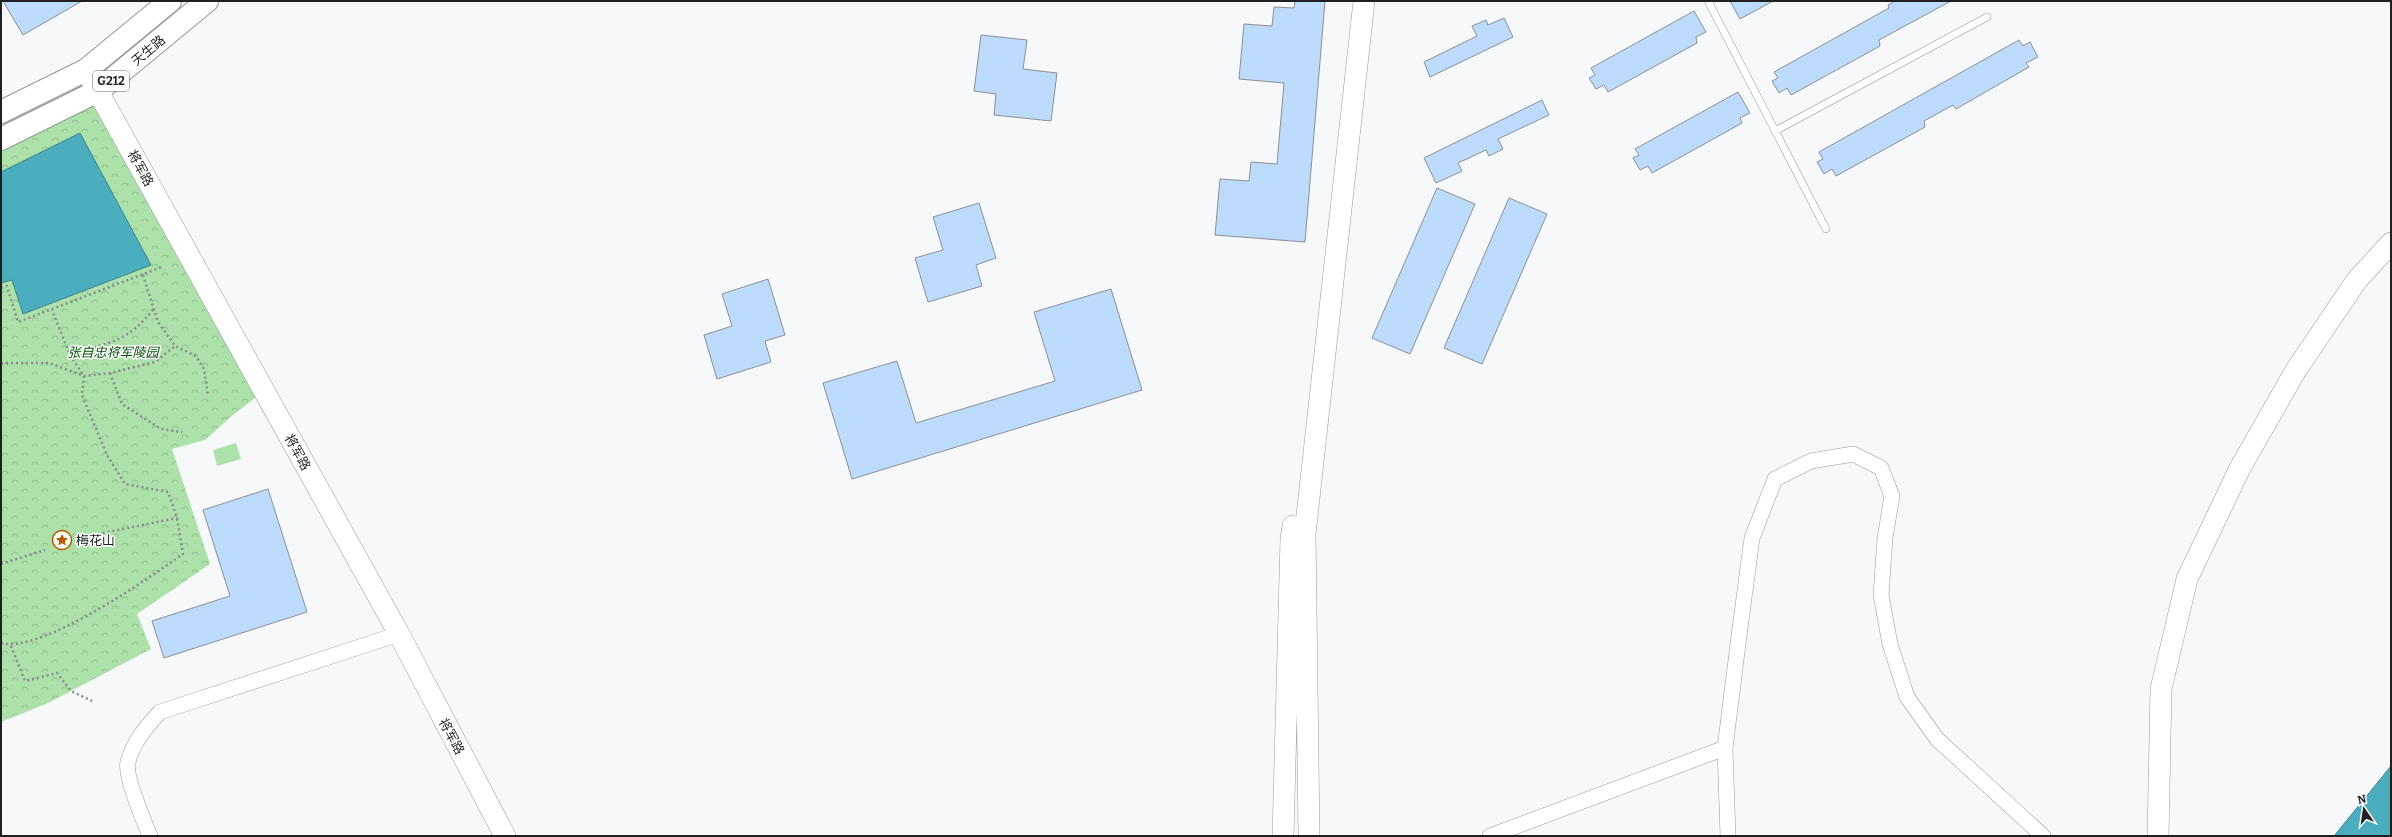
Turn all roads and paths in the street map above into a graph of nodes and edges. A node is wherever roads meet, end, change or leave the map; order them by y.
1 (170, 1) edge
2 (207, 1) edge
3 (1364, 1) edge
4 (1708, 1) edge
5 (1987, 17) dead end
6 (86, 70) junction
7 (98, 91) junction
8 (1, 112) edge
9 (1775, 131) junction
10 (1, 138) edge
11 (1826, 229) dead end
12 (2391, 243) edge
13 (162, 267) dead end
14 (143, 275) junction
15 (1, 288) edge
16 (155, 307) junction
17 (52, 310) junction
18 (1327, 324) junction
19 (175, 346) junction
20 (70, 355) junction
21 (1, 363) edge
22 (110, 373) junction
23 (84, 376) junction
24 (208, 396) dead end
25 (182, 432) dead end
26 (177, 518) junction
27 (83, 537) dead end
28 (45, 550) dead end
29 (1, 564) edge
30 (398, 634) junction
31 (1, 644) edge
32 (11, 646) junction
33 (92, 701) dead end
34 (1725, 748) junction
35 (150, 836) edge
36 (505, 836) edge
37 (1282, 836) edge
38 (1310, 836) edge
39 (1490, 836) edge
40 (1728, 836) edge
41 (2043, 836) edge
42 (2158, 836) edge

1 - 6 highway, 天生路 / G212
2 - 7 highway, 天生路 / G212
3 - 18 street
4 - 9 lane
5 - 9 lane
6 - 7 street, 将军路
6 - 8 highway, 天生路 / G212
7 - 10 highway, 天生路 / G212
7 - 30 street, 将军路
9 - 11 lane
12 - 42 street
13 - 14 path
14 - 16 path
14 - 17 path
15 - 17 path
16 - 19 path
16 - 20 path
17 - 20 path
18 - 37 street
18 - 38 street
19 - 22 path
19 - 24 path
20 - 23 path
21 - 23 path
22 - 23 path
22 - 25 path
23 - 26 path
26 - 27 path
26 - 32 path
28 - 29 path
30 - 35 street
30 - 36 street, 将军路
31 - 32 path
32 - 33 path
34 - 39 street
34 - 40 street
34 - 41 street

